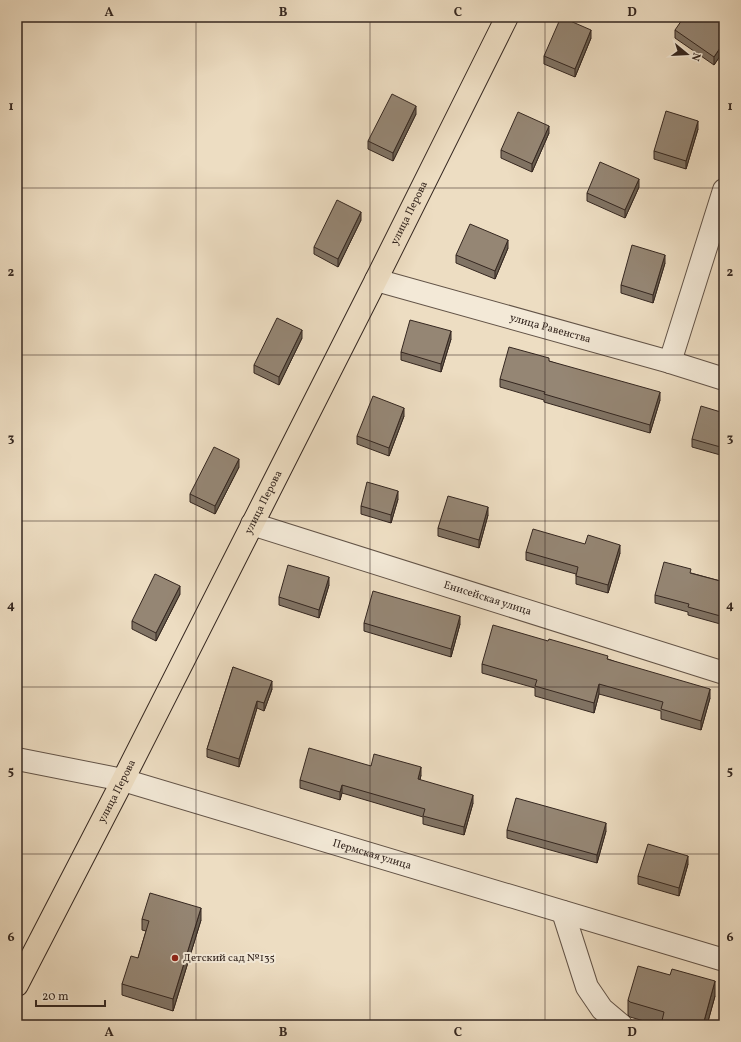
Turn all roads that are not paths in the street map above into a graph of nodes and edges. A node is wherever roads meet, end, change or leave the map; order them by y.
1 (507, 17) edge
2 (724, 190) edge
3 (376, 280) junction
4 (670, 362) junction
5 (724, 379) edge
6 (252, 524) junction
7 (724, 673) edge
8 (17, 759) edge
9 (123, 780) junction
10 (563, 912) junction
11 (724, 960) edge
12 (17, 985) edge
13 (621, 1025) edge

1 - 3 main road, улица Перова
2 - 4 street
3 - 4 street, улица Равенства
3 - 6 main road, улица Перова
4 - 5 street, улица Равенства
6 - 7 street, Енисейская улица
6 - 9 main road, улица Перова
8 - 9 street, Пермская улица
9 - 10 street, Пермская улица
9 - 12 main road, улица Перова
10 - 11 street, Пермская улица
10 - 13 street

